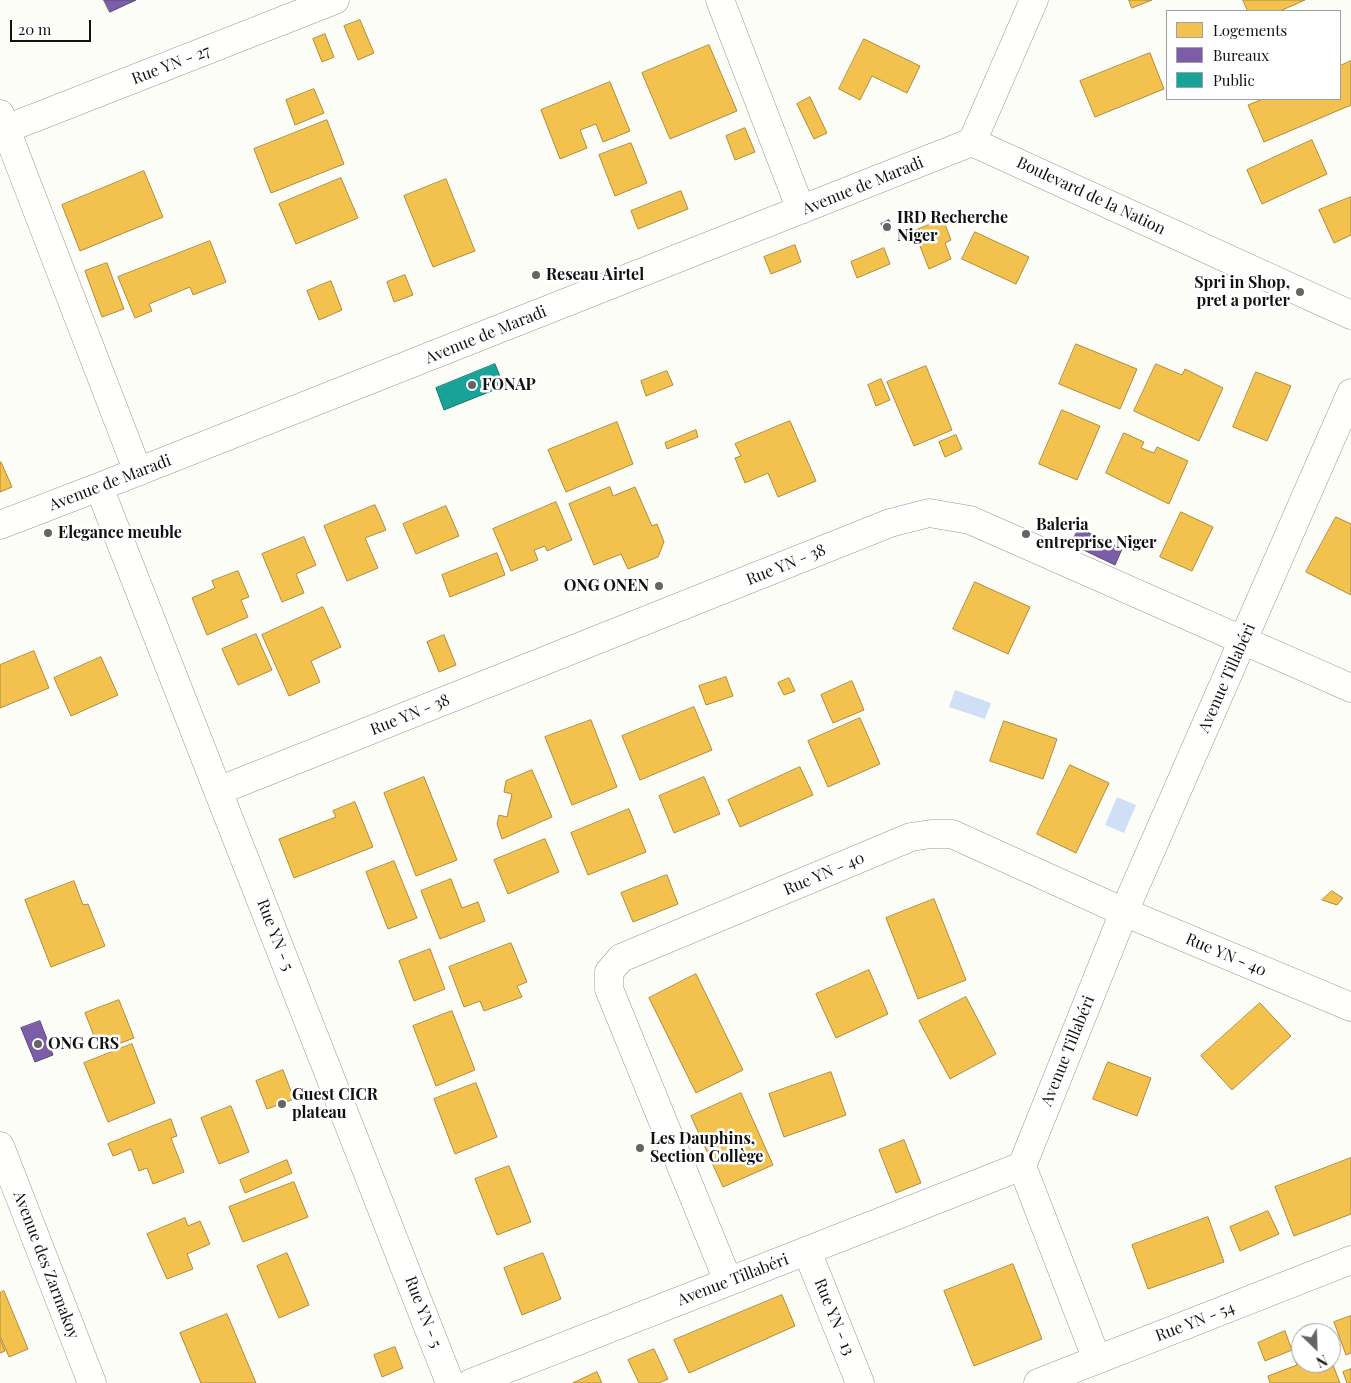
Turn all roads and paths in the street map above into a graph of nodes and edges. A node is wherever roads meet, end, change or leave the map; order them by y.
1 (720, 0) edge
2 (1034, 0) edge
3 (318, 3) edge
4 (3, 122) edge
5 (972, 142) junction
6 (801, 210) junction
7 (1351, 315) edge
8 (1351, 393) edge
9 (138, 472) junction
10 (99, 487) junction
11 (0, 525) edge
12 (1243, 641) junction
13 (1351, 688) edge
14 (218, 791) junction
15 (1124, 912) junction
16 (1351, 1007) edge
17 (0, 1146) edge
18 (1022, 1166) junction
19 (807, 1251) junction
20 (1351, 1260) edge
21 (728, 1281) junction
22 (1097, 1360) junction
23 (92, 1383) edge
24 (450, 1383) edge
25 (471, 1383) edge
26 (860, 1383) edge
27 (1038, 1383) edge

1 - 6 street
2 - 5 street
3 - 4 street, Rue YN - 27
4 - 9 street
5 - 6 street, Avenue de Maradi
5 - 7 street, Boulevard de la Nation
6 - 9 street, Avenue de Maradi
8 - 12 street, Avenue Tillabéri
9 - 10 street, Avenue de Maradi
10 - 11 street, Avenue de Maradi
10 - 14 street, Rue YN - 5
12 - 13 street, Rue YN - 38
12 - 14 street, Rue YN - 38
12 - 15 street, Avenue Tillabéri
14 - 24 street, Rue YN - 5
15 - 16 street, Rue YN - 40
15 - 18 street, Avenue Tillabéri
15 - 21 street, Rue YN - 40
17 - 23 street, Avenue des Zarmakoy
18 - 19 street, Avenue Tillabéri
18 - 22 street
19 - 21 street, Avenue Tillabéri
19 - 26 street, Rue YN - 13
20 - 22 street, Rue YN - 54
21 - 25 street, Avenue Tillabéri
22 - 27 street, Rue YN - 54

